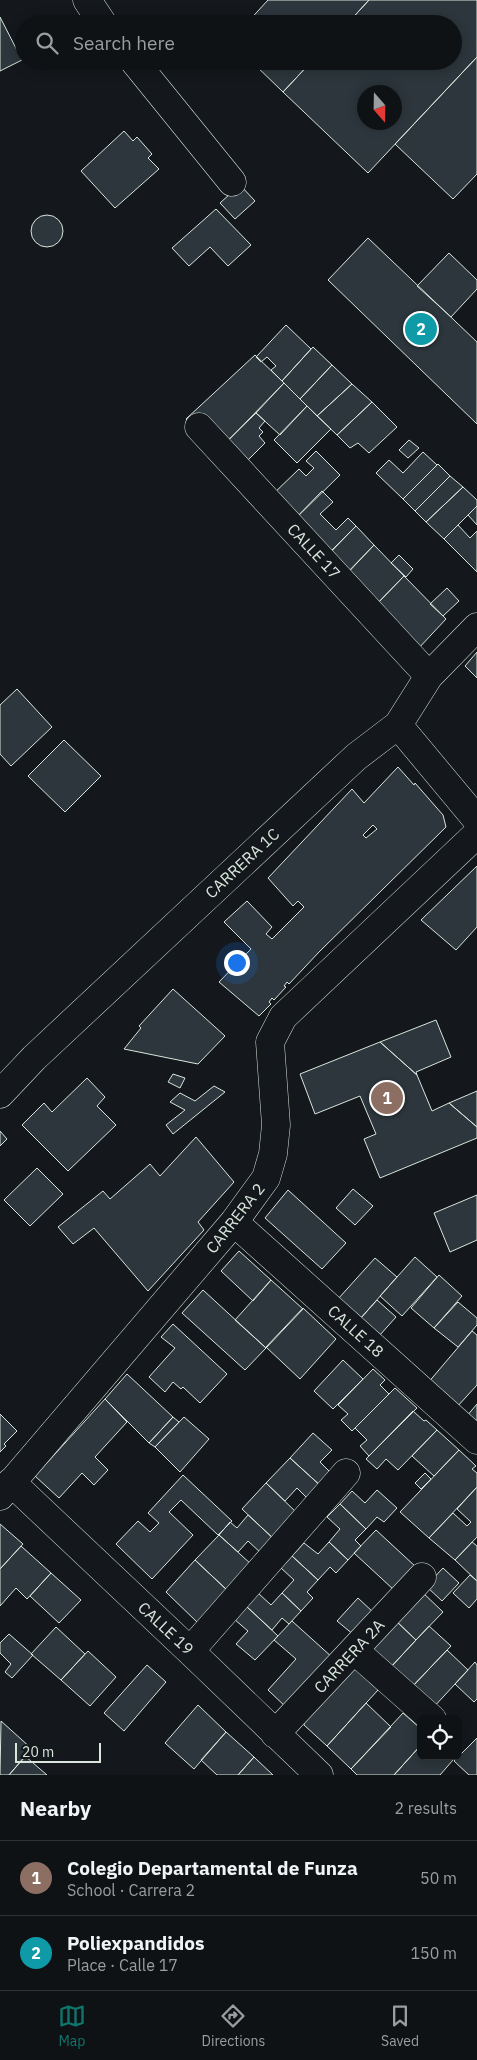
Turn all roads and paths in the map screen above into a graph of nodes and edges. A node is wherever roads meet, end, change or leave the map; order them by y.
1 (87, 0) edge
2 (97, 15) edge
3 (141, 70) edge
4 (232, 182) dead end
5 (199, 427) dead end
6 (477, 627) edge
7 (429, 676) junction
8 (398, 724) junction
9 (477, 820) edge
10 (477, 834) edge
11 (0, 1094) edge
12 (234, 1222) junction
13 (477, 1440) edge
14 (346, 1473) dead end
15 (6, 1489) edge
16 (422, 1577) dead end
17 (190, 1650) junction
18 (354, 1650) junction
19 (427, 1715) edge
20 (275, 1734) junction
21 (319, 1775) edge

1 - 2 street
3 - 4 street
5 - 7 street, CALLE 17
6 - 7 street, CARRERA 1C
7 - 8 street, CARRERA 1C
8 - 9 street
8 - 11 street, CARRERA 1C
10 - 12 street, CARRERA 2
12 - 13 street, CALLE 18
12 - 15 street, CARRERA 2
14 - 17 street
15 - 17 street, CALLE 19
16 - 18 street, CARRERA 2A
17 - 20 street, CALLE 19
18 - 19 street
18 - 20 street, CARRERA 2A
20 - 21 street, CALLE 19

